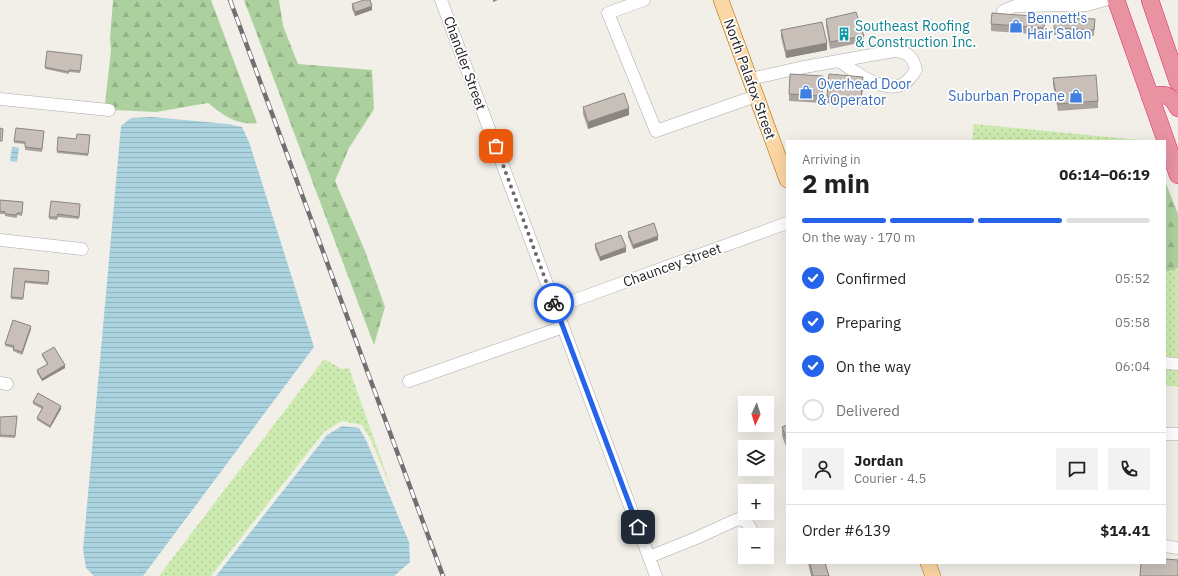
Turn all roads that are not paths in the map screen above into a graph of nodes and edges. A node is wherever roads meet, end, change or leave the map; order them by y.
1 (441, 0) edge
2 (644, 0) edge
3 (721, 0) edge
4 (1105, 0) edge
5 (1116, 0) edge
6 (1150, 0) edge
7 (1003, 11) dead end
8 (839, 61) junction
9 (750, 79) junction
10 (1178, 82) edge
11 (756, 96) junction
12 (1150, 98) junction
13 (0, 99) edge
14 (1178, 108) edge
15 (109, 110) dead end
16 (1165, 140) edge
17 (1166, 142) edge
18 (1178, 175) edge
19 (786, 177) edge
20 (786, 223) edge
21 (0, 240) edge
22 (82, 249) dead end
23 (556, 307) junction
24 (563, 327) junction
25 (1178, 361) edge
26 (1166, 363) edge
27 (1178, 364) edge
28 (409, 381) dead end
29 (1166, 434) edge
30 (1178, 434) edge
31 (750, 528) edge
32 (1166, 546) edge
33 (1178, 548) edge
34 (649, 557) junction
35 (928, 564) edge
36 (656, 576) edge
37 (933, 576) edge

1 - 23 street, Chandler Street
2 - 11 street
3 - 9 main road, North Palafox Street
4 - 7 street
5 - 12 highway
6 - 10 highway
8 - 8 street
8 - 9 street
9 - 11 main road, North Palafox Street
11 - 19 main road, North Palafox Street
12 - 14 highway
12 - 16 highway
13 - 15 street
17 - 18 highway
20 - 23 street, Chauncey Street
21 - 22 street
23 - 24 street, Chandler Street
24 - 28 street
24 - 34 street, Chandler Street
25 - 27 street
26 - 27 street
29 - 30 street
31 - 34 street
32 - 33 street
34 - 36 street, Chandler Street
35 - 37 main road

